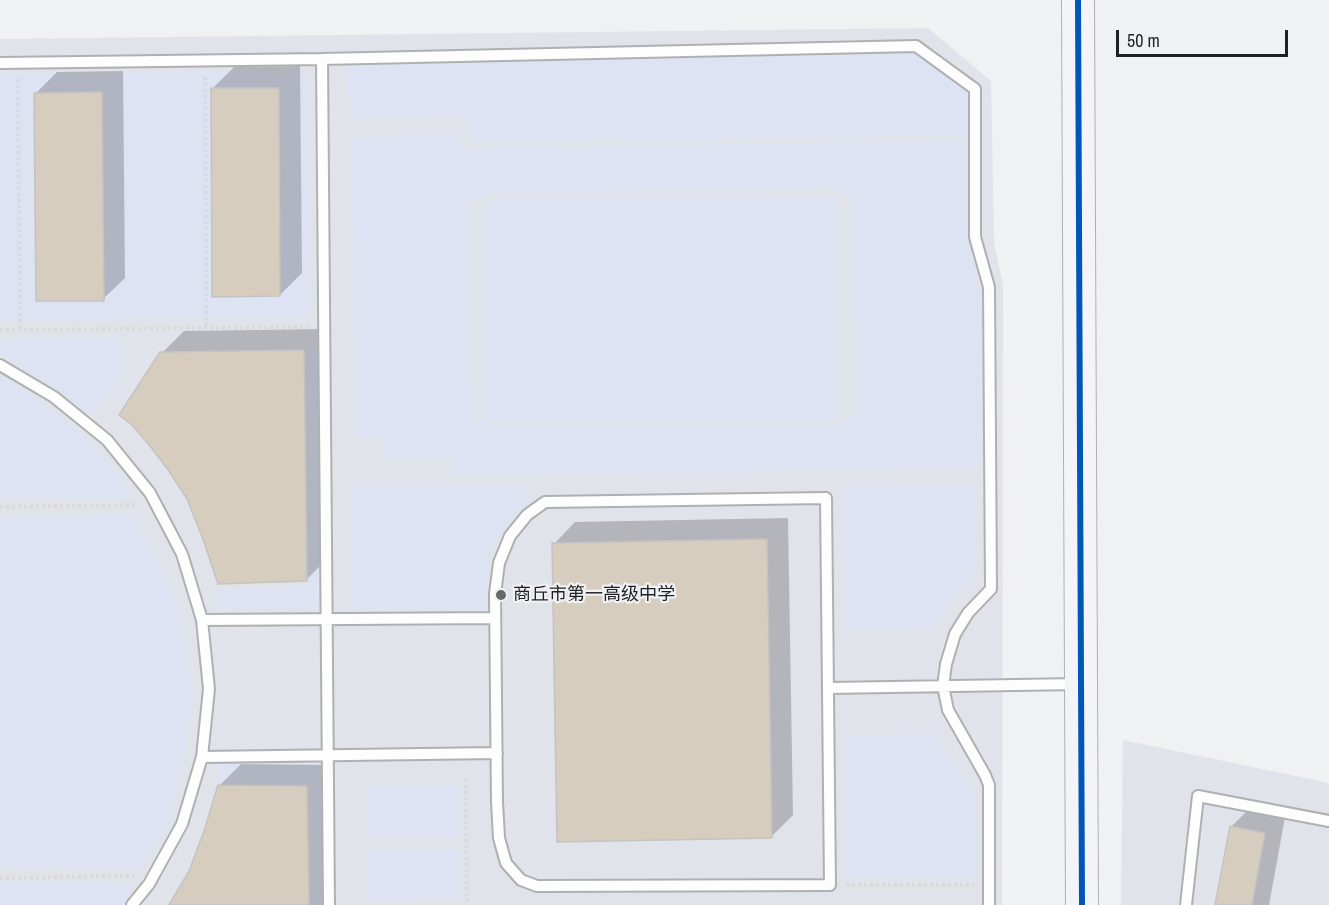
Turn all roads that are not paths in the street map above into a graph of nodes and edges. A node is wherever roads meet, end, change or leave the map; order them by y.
1 (1078, 0) edge
2 (322, 59) junction
3 (0, 63) edge
4 (0, 364) edge
5 (495, 618) junction
6 (327, 619) junction
7 (202, 620) junction
8 (1081, 684) junction
9 (944, 686) junction
10 (829, 688) junction
11 (497, 753) junction
12 (328, 756) junction
13 (202, 757) junction
14 (1329, 821) edge
15 (132, 905) edge
16 (329, 905) edge
17 (989, 905) edge
18 (1082, 905) edge
19 (1186, 905) edge

1 - 8 street
2 - 3 lane
2 - 6 lane
2 - 9 lane
4 - 7 lane
5 - 6 lane
5 - 10 lane
5 - 11 lane
6 - 7 lane
6 - 12 lane
7 - 13 lane
8 - 9 lane
8 - 18 street
9 - 10 lane
9 - 17 lane
10 - 11 lane
11 - 12 lane
12 - 13 lane
12 - 16 lane
13 - 15 lane
14 - 19 lane

